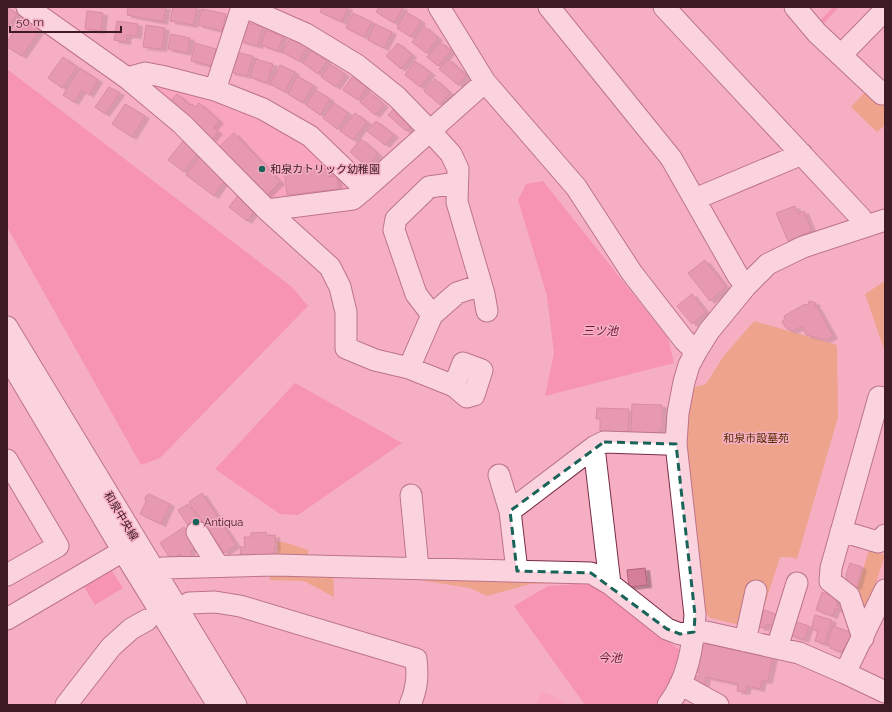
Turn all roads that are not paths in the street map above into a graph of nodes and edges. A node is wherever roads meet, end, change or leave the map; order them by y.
1 (27, 7) edge
2 (241, 7) edge
3 (439, 7) edge
4 (548, 7) edge
5 (664, 7) edge
6 (795, 7) edge
7 (885, 10) edge
8 (841, 55) junction
9 (127, 78) junction
10 (485, 82) junction
11 (215, 90) junction
12 (885, 91) edge
13 (430, 131) junction
14 (802, 154) junction
15 (457, 183) junction
16 (365, 189) junction
17 (695, 199) junction
18 (267, 210) junction
19 (875, 223) edge
20 (481, 284) junction
21 (746, 286) junction
22 (487, 311) dead end
23 (432, 315) junction
24 (7, 327) edge
25 (696, 352) junction
26 (7, 356) edge
27 (409, 368) junction
28 (454, 386) dead end
29 (885, 398) edge
30 (676, 444) junction
31 (594, 447) junction
32 (7, 460) edge
33 (499, 474) dead end
34 (412, 495) dead end
35 (510, 510) junction
36 (841, 531) junction
37 (198, 532) dead end
38 (885, 535) edge
39 (124, 551) junction
40 (218, 566) junction
41 (418, 568) junction
42 (154, 571) junction
43 (517, 571) junction
44 (7, 575) edge
45 (797, 583) dead end
46 (610, 584) junction
47 (756, 591) dead end
48 (884, 594) edge
49 (189, 603) dead end
50 (7, 619) edge
51 (147, 620) dead end
52 (694, 632) junction
53 (863, 638) junction
54 (745, 641) junction
55 (777, 648) junction
56 (845, 673) junction
57 (680, 684) junction
58 (885, 692) edge
59 (66, 705) edge
60 (218, 705) edge
61 (236, 705) edge
62 (410, 705) edge
63 (668, 705) edge
64 (718, 705) edge

1 - 9 street
2 - 11 street
2 - 13 street
3 - 10 street
4 - 17 street
5 - 14 street
6 - 8 street
7 - 8 street
8 - 12 street
9 - 11 street
9 - 18 street
10 - 13 street
10 - 25 street
11 - 16 street
13 - 15 street
13 - 16 street
14 - 17 street
14 - 19 street
15 - 20 street
15 - 23 street
16 - 18 street
17 - 21 street
18 - 27 street
19 - 21 street
20 - 22 street
20 - 23 street
21 - 25 street
23 - 27 street
24 - 42 street, 和泉中央線
25 - 30 street
26 - 39 street, 和泉中央線
27 - 28 street
29 - 36 street
30 - 31 street
30 - 52 street
31 - 35 street
31 - 46 street
32 - 44 street
33 - 35 street
34 - 41 street
35 - 43 street
36 - 38 street
36 - 53 street
37 - 40 street
39 - 50 street
39 - 60 street, 和泉中央線
40 - 41 street
40 - 42 street
41 - 43 street
42 - 61 street, 和泉中央線
43 - 46 street
45 - 55 street
46 - 52 street
47 - 54 street
48 - 53 street
49 - 62 street
51 - 59 street
52 - 54 street
52 - 57 street
53 - 56 street
54 - 55 street
55 - 56 street
56 - 58 street
57 - 63 street
57 - 64 street

